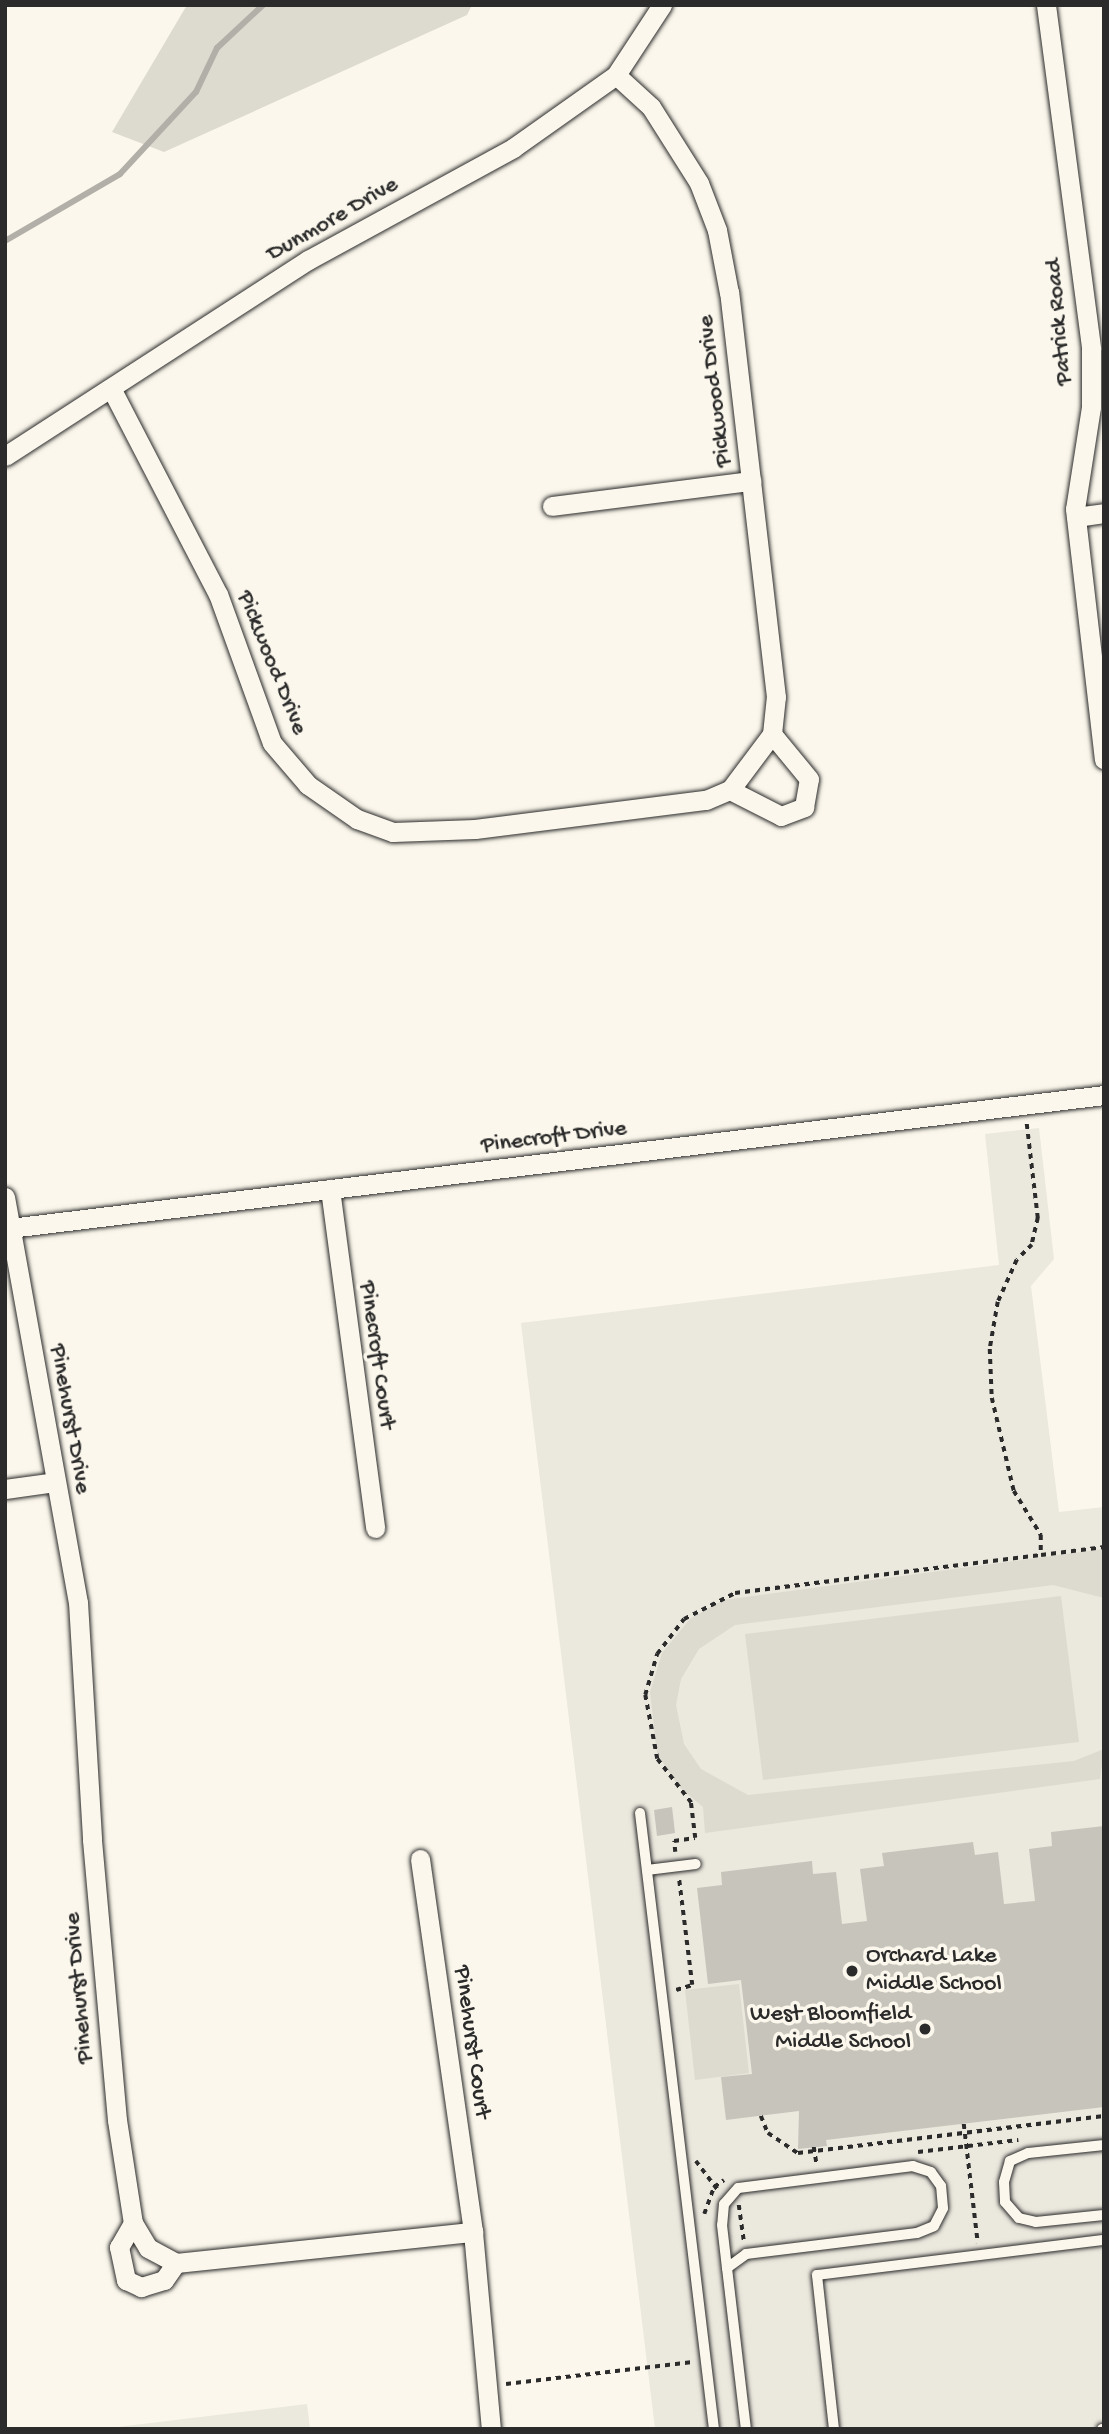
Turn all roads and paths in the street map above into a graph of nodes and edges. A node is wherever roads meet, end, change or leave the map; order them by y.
1 (662, 5) edge
2 (1046, 5) edge
3 (616, 75) junction
4 (111, 388) junction
5 (5, 456) edge
6 (751, 481) junction
7 (552, 506) dead end
8 (1104, 513) edge
9 (1076, 517) junction
10 (772, 734) junction
11 (1104, 759) edge
12 (730, 790) junction
13 (1104, 1095) edge
14 (1025, 1108) junction
15 (330, 1189) junction
16 (5, 1197) edge
17 (10, 1228) junction
18 (55, 1482) junction
19 (5, 1489) edge
20 (375, 1528) dead end
21 (1104, 1547) edge
22 (1041, 1555) junction
23 (640, 1813) dead end
24 (420, 1859) dead end
25 (696, 1864) dead end
26 (677, 1866) junction
27 (647, 1870) junction
28 (677, 2000) dead end
29 (761, 2116) dead end
30 (1104, 2116) edge
31 (964, 2124) dead end
32 (965, 2132) junction
33 (1104, 2145) edge
34 (694, 2147) dead end
35 (729, 2199) junction
36 (1104, 2215) edge
37 (133, 2223) junction
38 (473, 2232) junction
39 (990, 2239) dead end
40 (1104, 2240) edge
41 (977, 2241) junction
42 (964, 2242) dead end
43 (746, 2253) junction
44 (979, 2255) junction
45 (176, 2263) junction
46 (727, 2268) junction
47 (705, 2360) junction
48 (487, 2386) junction
49 (491, 2429) edge
50 (714, 2429) edge
51 (746, 2429) edge
52 (834, 2429) edge

1 - 3 street, Dunmore Drive
2 - 9 street, Patrick Road
3 - 4 street, Dunmore Drive
3 - 6 street, Pickwood Drive
4 - 5 street, Dunmore Drive
4 - 12 street, Pickwood Drive
6 - 7 street
6 - 10 street, Pickwood Drive
8 - 9 street
9 - 11 street, Patrick Road
10 - 12 street
10 - 12 street
13 - 14 street, Pinecroft Drive
14 - 15 street, Pinecroft Drive
14 - 22 path
15 - 17 street, Pinecroft Drive
15 - 20 street, Pinecroft Court
16 - 17 street, Pinehurst Drive
17 - 18 street, Pinehurst Drive
18 - 19 street
18 - 37 street, Pinehurst Drive
21 - 22 path
22 - 26 path
23 - 27 lane
24 - 38 street, Pinehurst Court
25 - 26 lane
26 - 27 lane
26 - 28 path
27 - 47 lane
29 - 32 path
30 - 32 path
31 - 32 path
32 - 41 path
33 - 36 lane
34 - 35 path
35 - 43 path
35 - 43 lane
35 - 46 lane
37 - 45 street, Pinehurst Drive
37 - 45 street
38 - 45 street
38 - 48 street
39 - 41 path
40 - 44 lane
41 - 42 path
41 - 44 path
43 - 46 lane
44 - 52 lane
46 - 51 lane
47 - 48 path
47 - 50 lane
48 - 49 street

